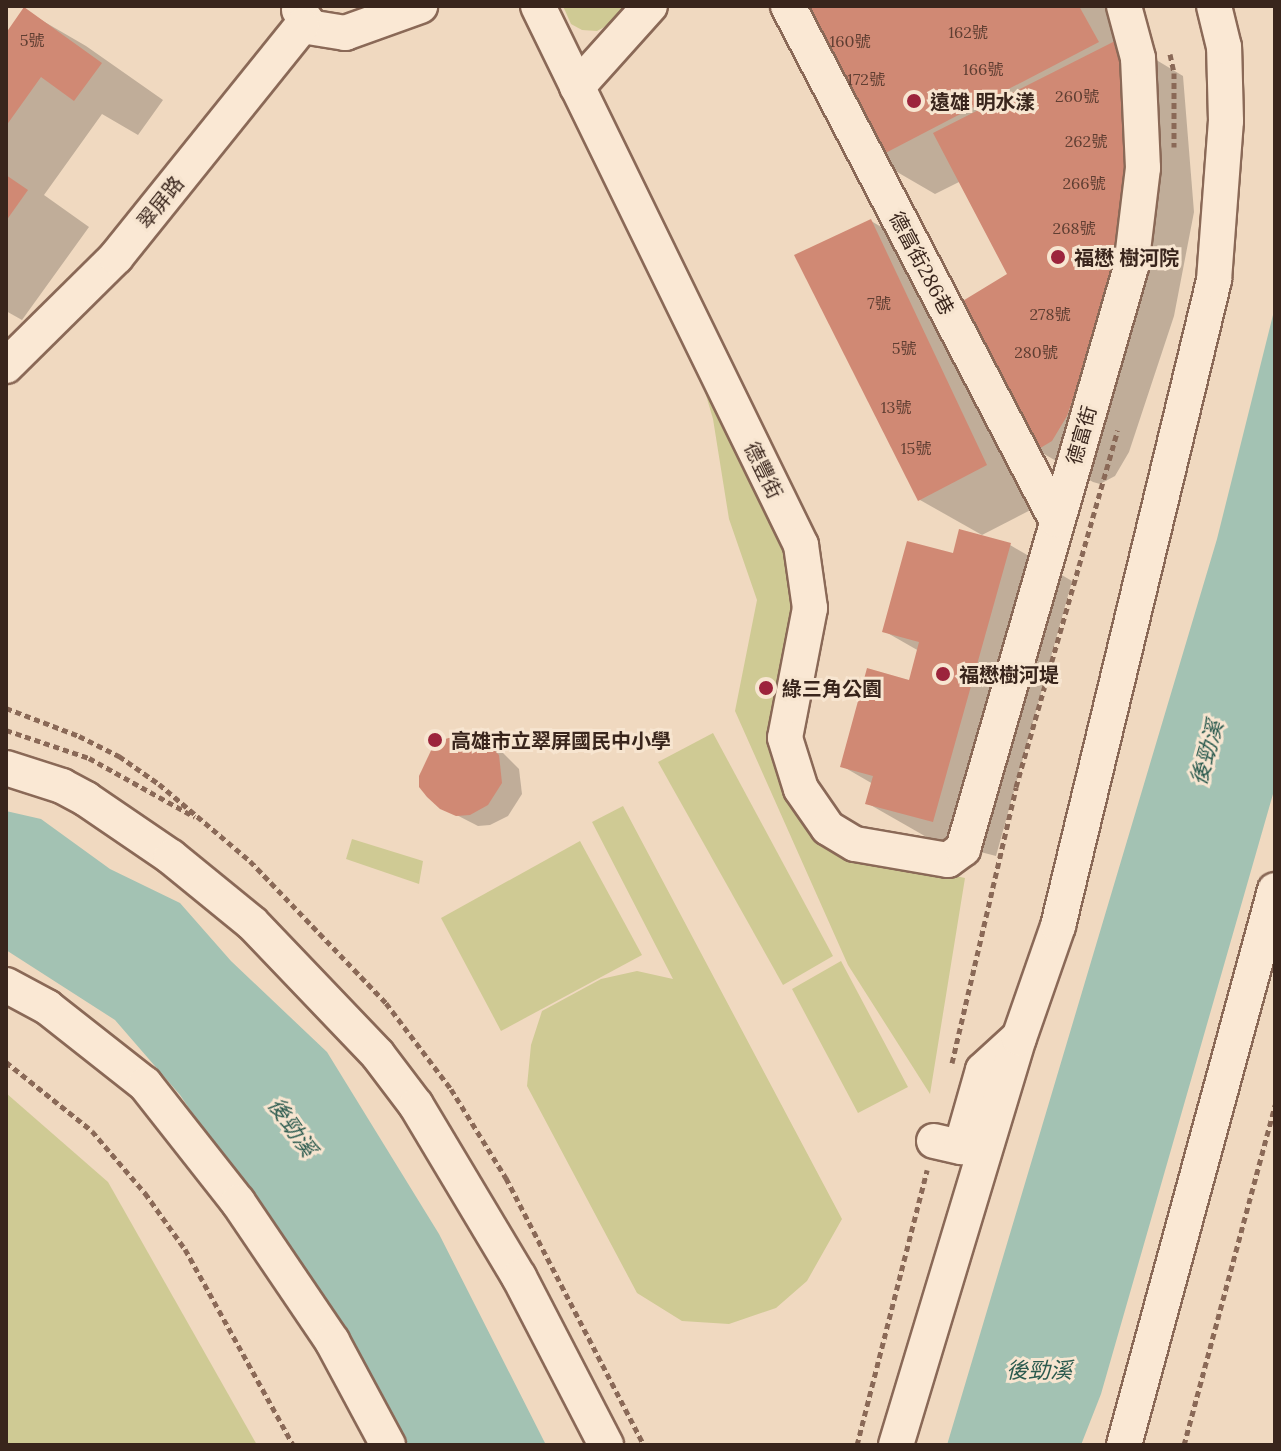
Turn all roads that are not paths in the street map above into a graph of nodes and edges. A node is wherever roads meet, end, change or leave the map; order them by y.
1 (420, 6) edge
2 (538, 6) edge
3 (650, 6) edge
4 (788, 6) edge
5 (1124, 6) edge
6 (1214, 6) edge
7 (302, 18) edge
8 (343, 20) edge
9 (577, 87) junction
10 (6, 366) edge
11 (1056, 519) junction
12 (6, 768) edge
13 (958, 856) joint
14 (1275, 890) edge
15 (6, 985) edge
16 (1019, 1038) junction
17 (934, 1141) road end
18 (388, 1445) edge
19 (606, 1445) edge
20 (896, 1445) edge
21 (1124, 1445) edge

1 - 8 street
2 - 9 street, 德豐街
3 - 9 street
4 - 11 street, 德富街286巷
5 - 11 street, 德富街
6 - 16 street
7 - 8 street, 翠屏路
7 - 10 street, 翠屏路
9 - 13 street, 德豐街
11 - 13 street, 德富街
12 - 19 street
14 - 21 street
15 - 18 street
16 - 17 street
16 - 20 street

